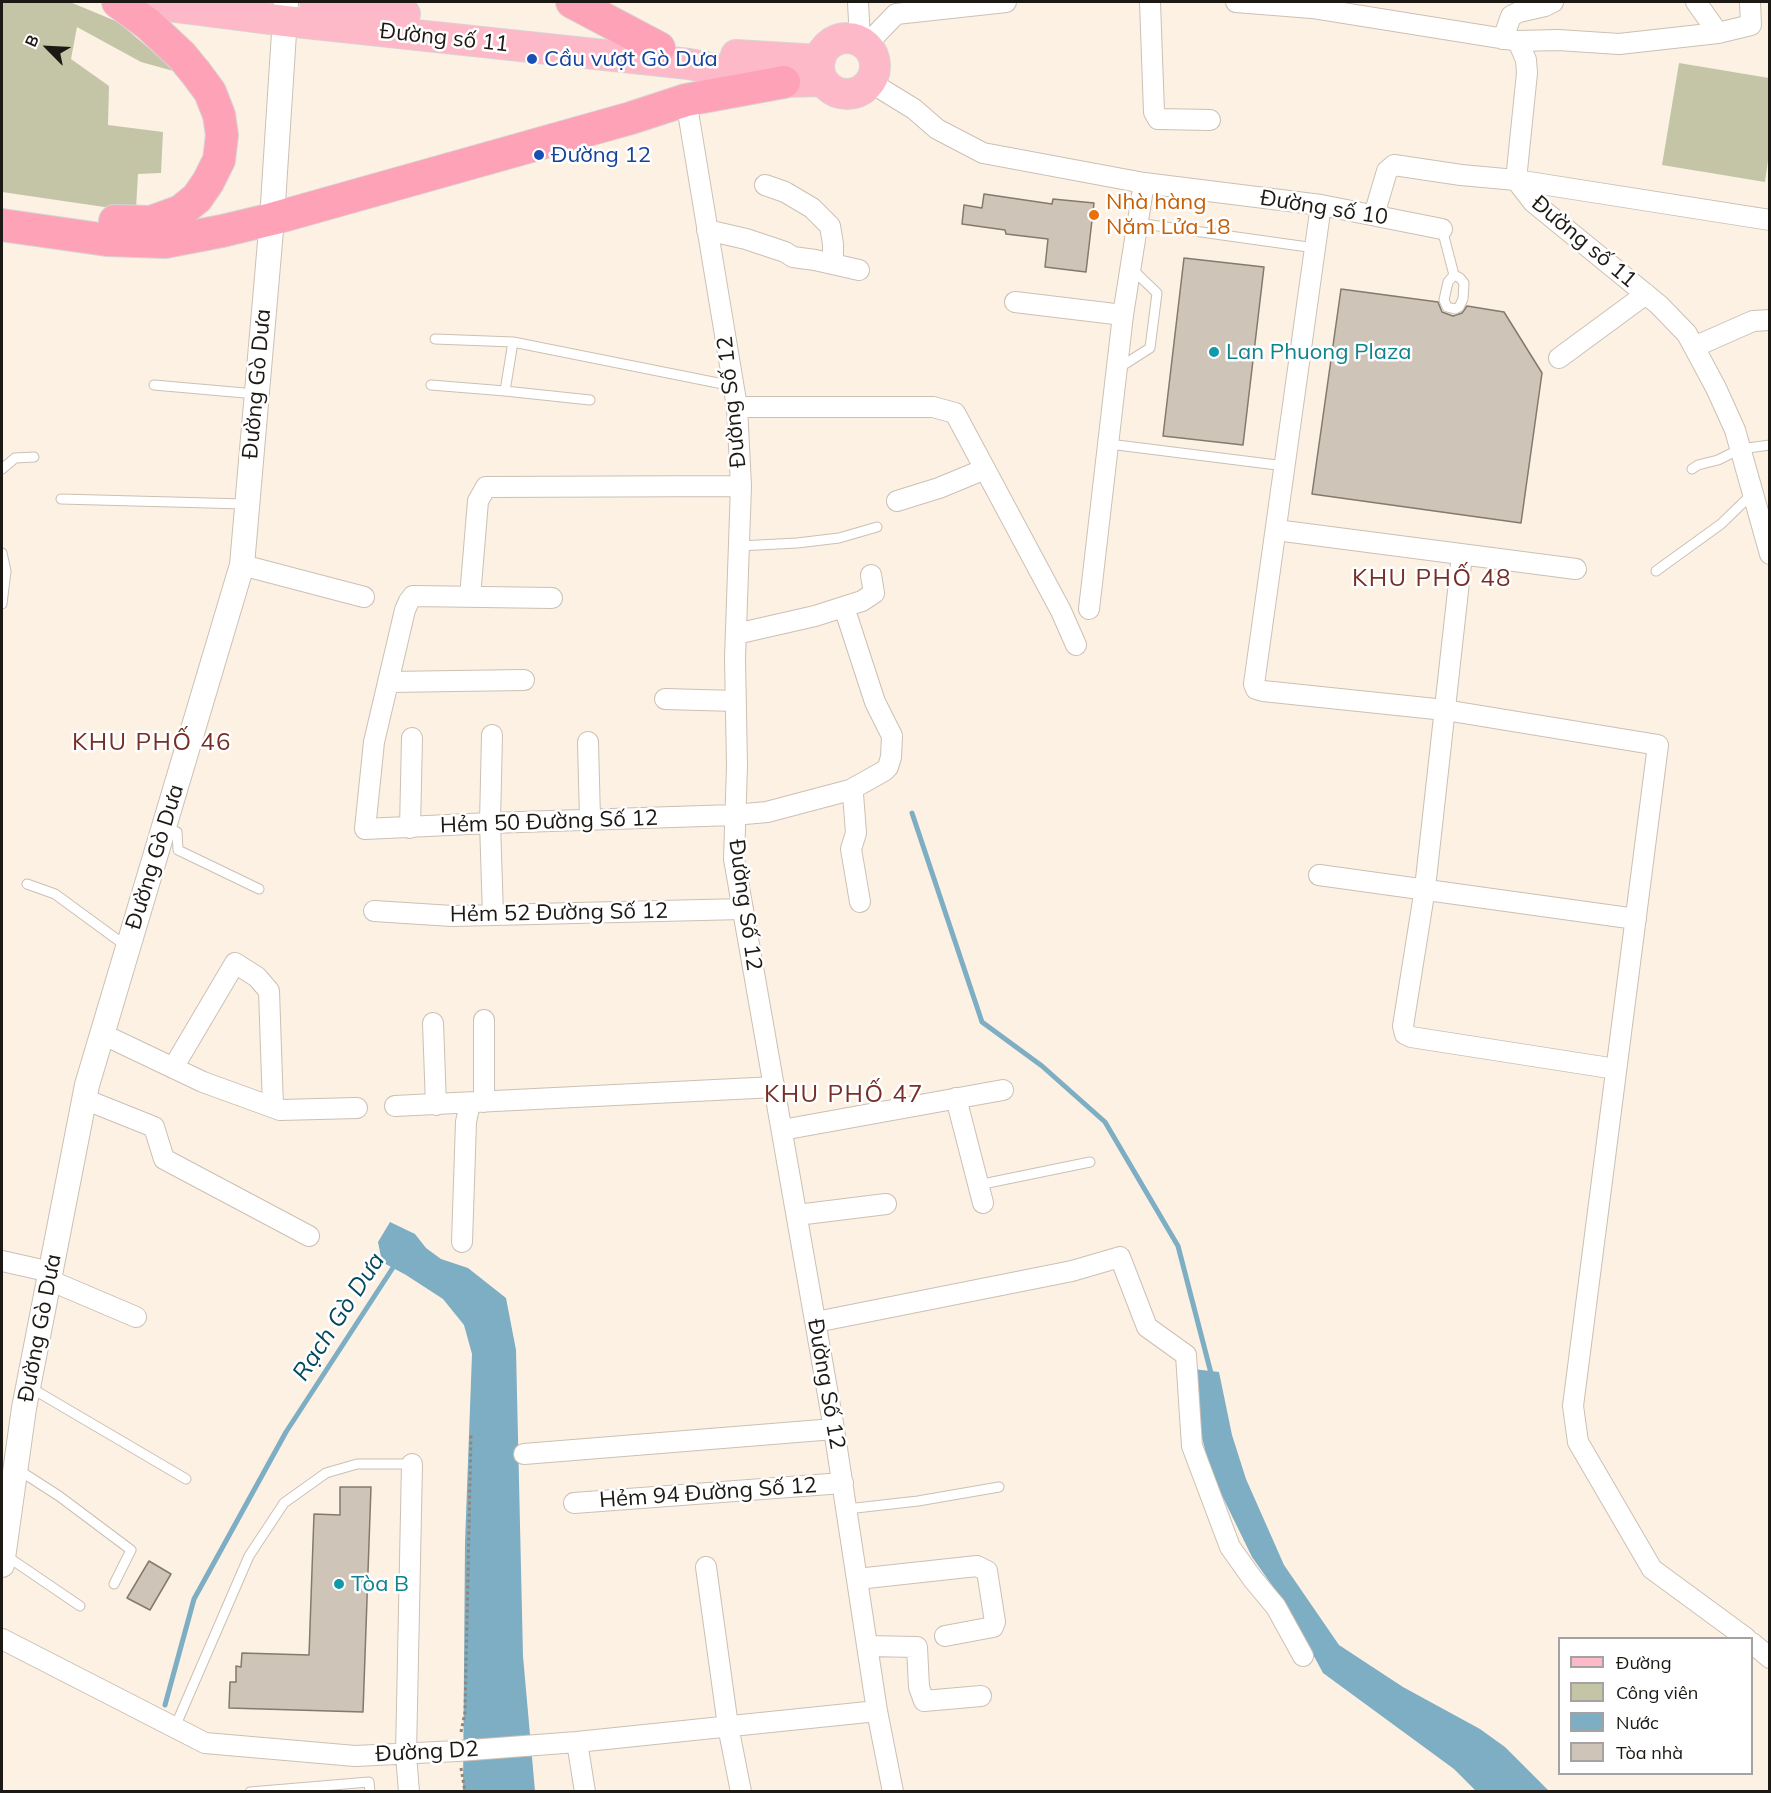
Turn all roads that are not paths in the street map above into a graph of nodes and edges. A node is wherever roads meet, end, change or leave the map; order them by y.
1 (118, 2) edge
2 (136, 2) edge
3 (315, 2) edge
4 (572, 2) edge
5 (858, 2) edge
6 (1006, 2) edge
7 (1150, 2) edge
8 (1236, 2) edge
9 (1553, 2) edge
10 (1696, 2) edge
11 (1750, 2) edge
12 (1313, 5) edge
13 (286, 11) edge
14 (1760, 26) edge
15 (1718, 33) junction
16 (1510, 40) junction
17 (863, 43) junction
18 (659, 48) junction
19 (690, 64) junction
20 (821, 71) junction
21 (784, 82) junction
22 (870, 82) junction
23 (686, 100) junction
24 (1210, 120) dead end
25 (1516, 180) junction
26 (1144, 183) junction
27 (765, 185) dead end
28 (1321, 205) junction
29 (2, 207) edge
30 (1374, 215) junction
31 (272, 219) junction
32 (1770, 220) edge
33 (1137, 223) junction
34 (2, 225) edge
35 (1442, 229) joint
36 (707, 230) junction
37 (1315, 248) junction
38 (832, 264) junction
39 (1131, 268) junction
40 (859, 270) dead end
41 (1454, 275) dead end
42 (1646, 294) junction
43 (1014, 302) dead end
44 (1124, 315) junction
45 (1770, 320) edge
46 (435, 339) dead end
47 (513, 342) junction
48 (1694, 347) junction
49 (1559, 358) dead end
50 (1117, 369) junction
51 (154, 385) dead end
52 (432, 385) dead end
53 (733, 386) junction
54 (505, 391) junction
55 (256, 394) junction
56 (590, 400) dead end
57 (736, 407) junction
58 (1109, 444) junction
59 (1770, 445) edge
60 (1740, 449) junction
61 (34, 458) dead end
62 (1285, 466) junction
63 (2, 468) edge
64 (985, 469) junction
65 (1692, 469) dead end
66 (741, 486) junction
67 (1752, 494) junction
68 (62, 499) dead end
69 (897, 501) dead end
70 (248, 504) junction
71 (877, 527) dead end
72 (1276, 530) junction
73 (739, 546) junction
74 (2, 553) edge
75 (1770, 554) edge
76 (1462, 555) junction
77 (242, 565) junction
78 (1575, 569) dead end
79 (1656, 571) dead end
80 (871, 575) dead end
81 (364, 597) dead end
82 (470, 597) junction
83 (552, 598) dead end
84 (2, 604) edge
85 (844, 607) junction
86 (1089, 609) dead end
87 (736, 634) junction
88 (1076, 645) dead end
89 (524, 680) dead end
90 (388, 682) junction
91 (665, 699) dead end
92 (736, 701) junction
93 (1445, 710) junction
94 (492, 735) dead end
95 (411, 738) dead end
96 (588, 742) dead end
97 (850, 790) junction
98 (734, 815) junction
99 (590, 819) junction
100 (490, 823) junction
101 (164, 826) junction
102 (410, 828) junction
103 (1319, 875) dead end
104 (27, 884) dead end
105 (1425, 888) junction
106 (259, 889) dead end
107 (860, 902) dead end
108 (743, 909) junction
109 (374, 911) dead end
110 (493, 915) junction
111 (1635, 919) junction
112 (128, 948) junction
113 (484, 1020) dead end
114 (433, 1023) dead end
115 (102, 1034) junction
116 (173, 1068) junction
117 (1616, 1069) junction
118 (775, 1087) junction
119 (1003, 1090) dead end
120 (956, 1098) junction
121 (84, 1099) junction
122 (477, 1102) junction
123 (436, 1105) junction
124 (395, 1106) dead end
125 (273, 1107) junction
126 (357, 1108) dead end
127 (782, 1130) junction
128 (1090, 1162) dead end
129 (981, 1194) joint
130 (886, 1204) dead end
131 (797, 1215) junction
132 (309, 1236) dead end
133 (462, 1242) dead end
134 (2, 1261) edge
135 (50, 1276) junction
136 (136, 1317) dead end
137 (816, 1322) junction
138 (28, 1387) junction
139 (834, 1428) junction
140 (524, 1454) dead end
141 (412, 1464) joint
142 (15, 1467) junction
143 (186, 1479) dead end
144 (843, 1483) junction
145 (999, 1487) dead end
146 (574, 1503) dead end
147 (846, 1509) junction
148 (2, 1560) edge
149 (706, 1567) dead end
150 (857, 1579) junction
151 (114, 1584) dead end
152 (80, 1606) dead end
153 (945, 1636) dead end
154 (1745, 1637) edge
155 (2, 1639) edge
156 (1753, 1644) edge
157 (867, 1646) junction
158 (1302, 1656) dead end
159 (1770, 1658) edge
160 (981, 1696) dead end
161 (877, 1711) junction
162 (728, 1726) junction
163 (175, 1727) junction
164 (577, 1742) junction
165 (406, 1754) junction
166 (250, 1791) edge
167 (370, 1791) edge
168 (409, 1791) edge
169 (585, 1791) edge
170 (741, 1791) edge
171 (893, 1791) edge

1 - 29 highway
2 - 13 main road, Đường số 11
3 - 18 main road, Đường số 11
4 - 18 highway
5 - 17 street
6 - 17 street
7 - 24 street
8 - 12 street
9 - 16 street
10 - 15 street
11 - 14 street
12 - 16 street
13 - 19 main road, Đường số 11
13 - 31 street, Đường Gò Dưa
14 - 15 street
15 - 16 street
16 - 25 street, Đường số 11
17 - 20 main road
17 - 22 main road
18 - 20 main road, Đường số 11
19 - 21 main road, Đường số 11
19 - 23 street
20 - 21 main road, Đường số 11
20 - 22 main road
21 - 23 highway
22 - 26 street, Đường số 10
23 - 31 highway
23 - 36 street, Đường Số 12
25 - 30 street
25 - 32 street
25 - 42 street, Đường số 11
26 - 28 street, Đường số 10
26 - 33 street
27 - 38 street
28 - 30 street, Đường số 10
28 - 37 street
30 - 35 street, Đường số 10
31 - 34 highway
31 - 55 street, Đường Gò Dưa
33 - 37 lane
33 - 39 street
35 - 41 lane
36 - 38 street
36 - 53 street, Đường Số 12
37 - 62 street
38 - 40 street
39 - 44 street
39 - 50 lane
42 - 48 street, Đường số 11
42 - 49 street
43 - 44 street
44 - 50 street
45 - 48 street
46 - 47 lane
47 - 53 lane
47 - 54 lane
48 - 60 street, Đường số 11
50 - 58 street
51 - 55 lane
52 - 54 lane
53 - 57 street, Đường Số 12
54 - 56 lane
55 - 70 street, Đường Gò Dưa
57 - 64 street
57 - 66 street, Đường Số 12
58 - 62 lane
58 - 86 street
59 - 60 lane
60 - 65 lane
60 - 67 street, Đường số 11
61 - 63 lane
62 - 72 street
64 - 69 street
64 - 88 street
66 - 73 street, Đường Số 12
66 - 82 street
67 - 75 street, Đường số 11
67 - 79 lane
68 - 70 lane
70 - 77 street, Đường Gò Dưa
71 - 73 lane
72 - 76 street
72 - 93 street
73 - 87 street, Đường Số 12
74 - 84 lane
76 - 78 street
76 - 93 street
77 - 81 street
77 - 101 street, Đường Gò Dưa
80 - 85 street
82 - 83 street
82 - 90 street
85 - 87 street
85 - 97 street, Hẻm 50 Đường Số 12
87 - 92 street, Đường Số 12
89 - 90 street
90 - 102 street, Hẻm 50 Đường Số 12
91 - 92 street
92 - 98 street, Đường Số 12
93 - 105 street
93 - 111 street
94 - 100 street
95 - 102 street
96 - 99 street
97 - 98 street, Hẻm 50 Đường Số 12
97 - 107 street
98 - 99 street, Hẻm 50 Đường Số 12
98 - 108 street, Đường Số 12
99 - 100 street, Hẻm 50 Đường Số 12
100 - 102 street, Hẻm 50 Đường Số 12
100 - 110 street
101 - 106 lane
101 - 112 street, Đường Gò Dưa
103 - 105 street
104 - 112 lane
105 - 111 street
105 - 117 street
108 - 110 street, Hẻm 52 Đường Số 12
108 - 118 street, Đường Số 12
109 - 110 street, Hẻm 52 Đường Số 12
111 - 117 street
112 - 115 street, Đường Gò Dưa
113 - 122 street
114 - 123 street
115 - 116 street
115 - 121 street, Đường Gò Dưa
116 - 125 street
116 - 125 street
117 - 154 street
118 - 122 street
118 - 127 street, Đường Số 12
119 - 120 street
120 - 127 street
120 - 129 street
121 - 132 street
121 - 135 street, Đường Gò Dưa
122 - 123 street
122 - 133 street
123 - 124 street
125 - 126 street
127 - 131 street, Đường Số 12
128 - 129 lane
130 - 131 street
131 - 137 street, Đường Số 12
134 - 135 street
135 - 136 street
135 - 138 street, Đường Gò Dưa
137 - 139 street, Đường Số 12
137 - 158 street
138 - 142 street, Đường Gò Dưa
138 - 143 lane
139 - 140 street
139 - 144 street, Đường Số 12
141 - 163 lane
141 - 165 street
142 - 148 street, Đường Gò Dưa
142 - 151 lane
144 - 146 street, Hẻm 94 Đường Số 12
144 - 147 street, Đường Số 12
145 - 147 lane
147 - 150 street, Đường Số 12
148 - 152 lane
149 - 162 street
150 - 153 street
150 - 157 street, Đường Số 12
155 - 163 street, Đường D2
156 - 159 street
157 - 160 street
157 - 161 street, Đường Số 12
161 - 162 street, Đường D2
161 - 171 street
162 - 164 street, Đường D2
162 - 170 street
163 - 165 street, Đường D2
164 - 165 street, Đường D2
164 - 169 street
165 - 168 street
166 - 167 lane

